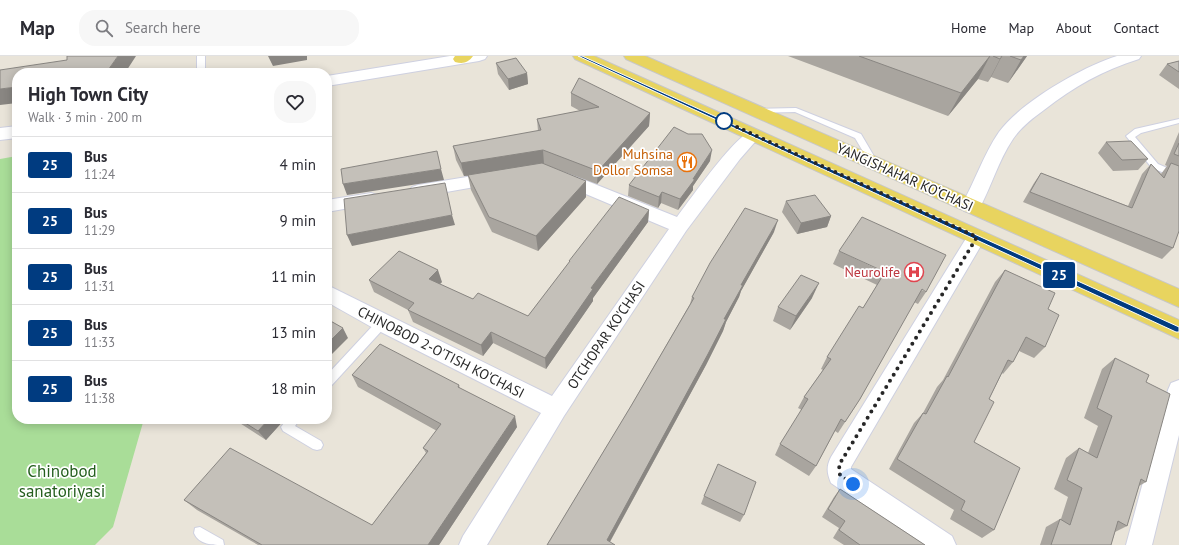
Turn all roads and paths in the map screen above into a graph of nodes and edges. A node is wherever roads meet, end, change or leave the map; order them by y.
1 (201, 56) edge
2 (480, 56) edge
3 (581, 56) edge
4 (632, 56) edge
5 (1133, 56) edge
6 (463, 58) edge
7 (201, 68) edge
8 (332, 80) edge
9 (1179, 121) edge
10 (12, 133) edge
11 (0, 134) edge
12 (753, 135) junction
13 (544, 171) edge
14 (513, 175) edge
15 (1179, 176) edge
16 (332, 205) edge
17 (971, 206) junction
18 (680, 226) junction
19 (977, 237) junction
20 (1086, 256) junction
21 (1076, 282) junction
22 (332, 296) edge
23 (1179, 298) edge
24 (382, 323) junction
25 (1179, 330) edge
26 (332, 378) edge
27 (1179, 390) edge
28 (556, 409) junction
29 (290, 424) edge
30 (317, 445) dead end
31 (200, 533) dead end
32 (218, 545) edge
33 (472, 545) edge
34 (943, 545) edge
35 (1139, 545) edge

1 - 7 lane
2 - 6 street
3 - 12 main road, YANGISHAHAR KO‘CHASI
4 - 17 main road, YANGISHAHAR KO‘CHASI
5 - 17 street
6 - 8 street
9 - 15 lane
10 - 11 street
12 - 18 street, OTCHOPAR KO'CHASI
12 - 19 main road, YANGISHAHAR KO‘CHASI
13 - 18 street
14 - 16 street
17 - 20 main road, YANGISHAHAR KO‘CHASI
18 - 28 street, OTCHOPAR KO'CHASI
19 - 21 main road, YANGISHAHAR KO‘CHASI
19 - 34 street
20 - 21 main road
20 - 23 main road, YANGISHAHAR KO‘CHASI
21 - 25 main road, YANGISHAHAR KO‘CHASI
22 - 24 street, CHINOBOD 2-O'TISH KO'CHASI
24 - 26 lane
24 - 28 street, CHINOBOD 2-O'TISH KO'CHASI
27 - 35 street
28 - 33 street, OTCHOPAR KO'CHASI
29 - 30 lane
31 - 32 lane

